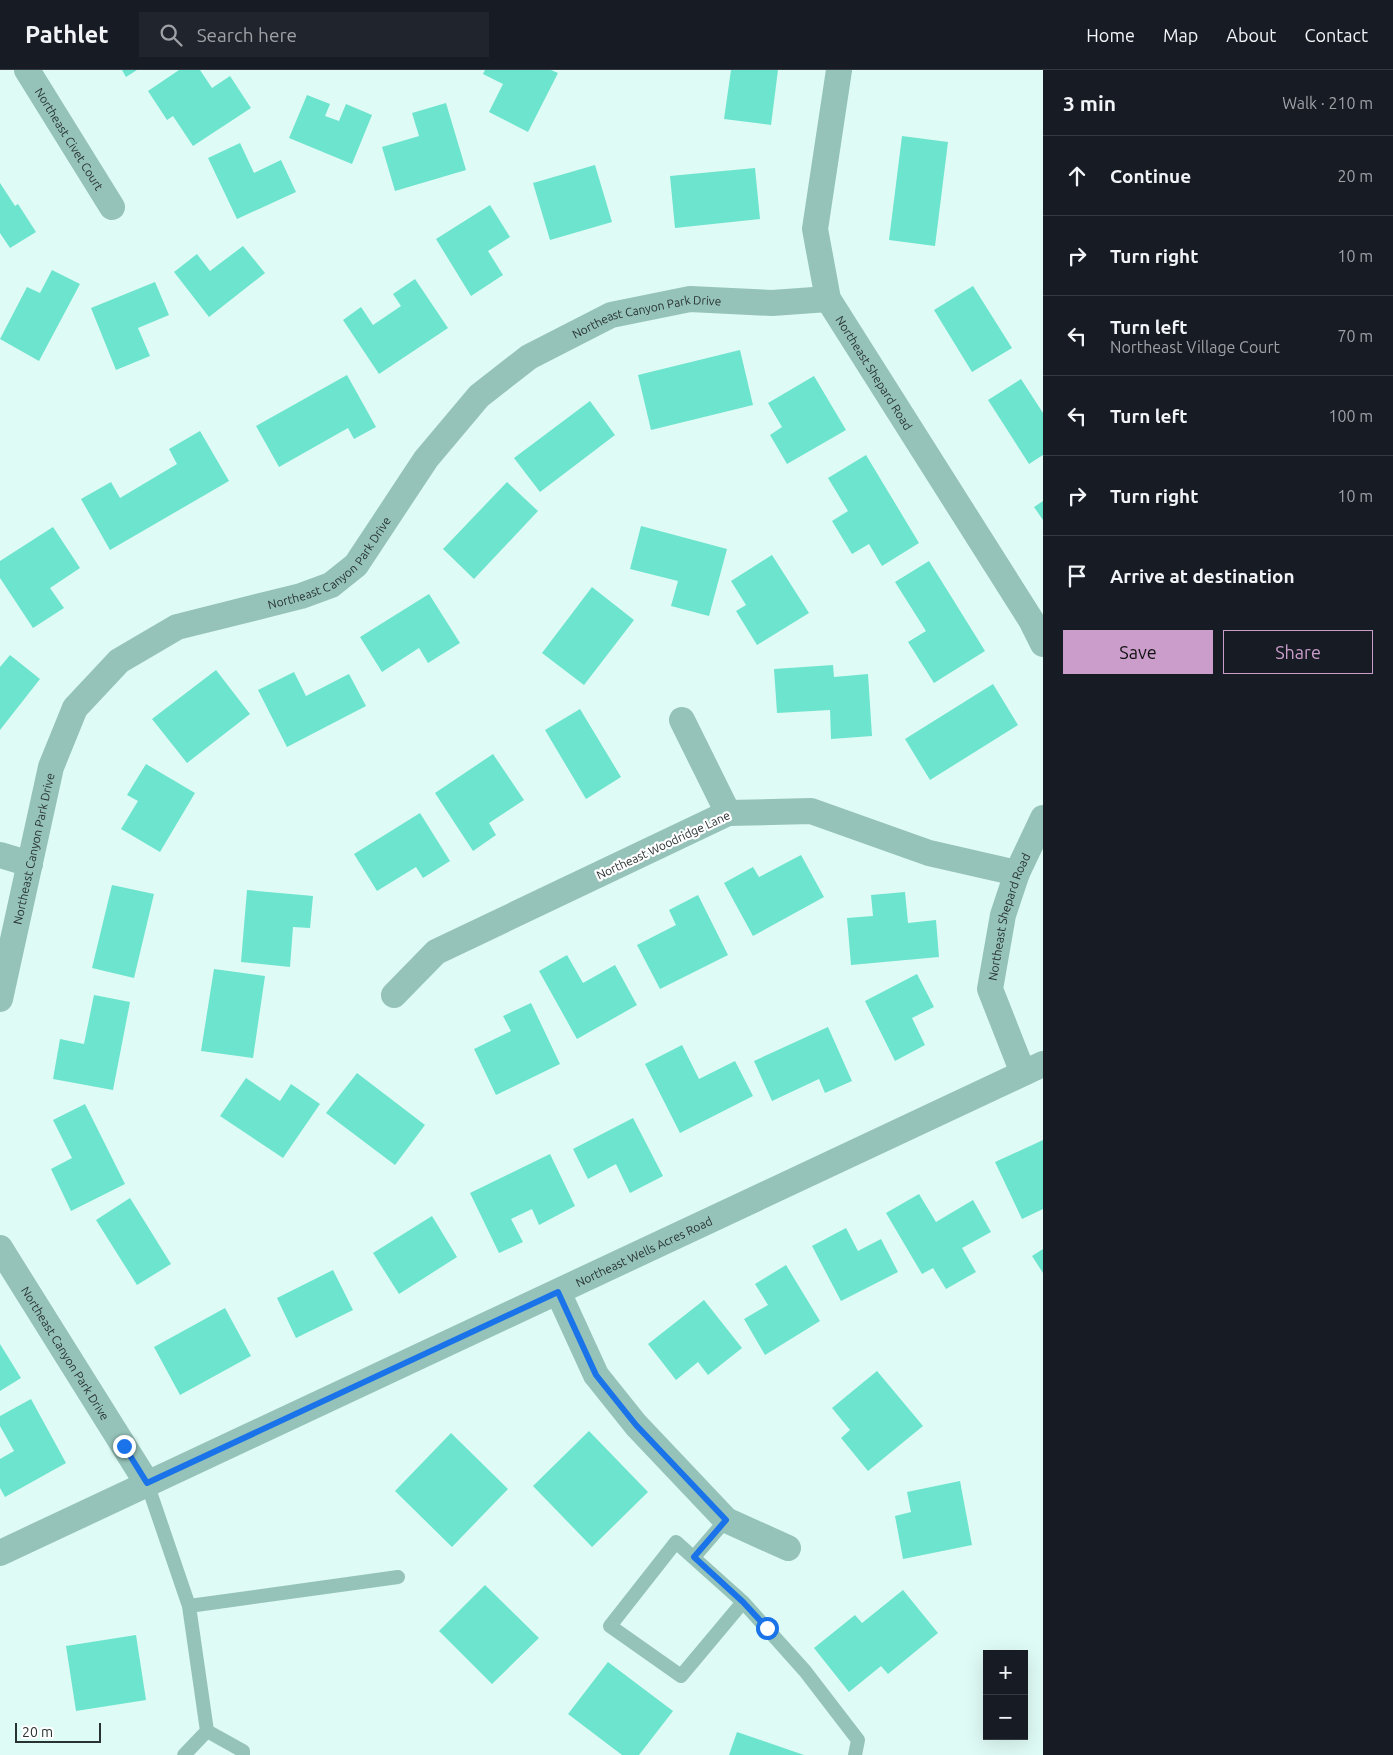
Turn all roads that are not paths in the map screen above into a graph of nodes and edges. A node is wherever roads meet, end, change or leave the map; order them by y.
1 (27, 70) edge
2 (839, 70) edge
3 (112, 207) dead end
4 (828, 299) junction
5 (1043, 644) edge
6 (682, 720) dead end
7 (728, 812) junction
8 (1043, 818) edge
9 (0, 855) edge
10 (30, 864) junction
11 (1017, 873) junction
12 (394, 995) dead end
13 (0, 999) edge
14 (1033, 1069) edge
15 (0, 1248) edge
16 (558, 1292) junction
17 (147, 1483) junction
18 (726, 1520) junction
19 (788, 1548) dead end
20 (0, 1553) edge
21 (694, 1557) junction
22 (398, 1577) dead end
23 (743, 1602) junction
24 (189, 1606) junction
25 (207, 1731) junction
26 (184, 1755) edge
27 (243, 1755) edge
28 (855, 1755) edge

1 - 3 street, Northeast Civet Court
2 - 4 street, Northeast Shepard Road
4 - 5 street, Northeast Shepard Road
4 - 10 street, Northeast Canyon Park Drive
6 - 7 street
7 - 11 street, Northeast Woodridge Lane
7 - 12 street, Northeast Woodridge Lane
8 - 11 street, Northeast Shepard Road
9 - 10 street
10 - 13 street, Northeast Canyon Park Drive
11 - 14 street, Northeast Shepard Road
14 - 16 street, Northeast Wells Acres Road
15 - 17 street, Northeast Canyon Park Drive
16 - 17 street, Northeast Wells Acres Road
16 - 18 street
17 - 20 street, Northeast Wells Acres Road
17 - 24 lane
18 - 19 street
18 - 21 lane
21 - 23 lane
21 - 23 lane
22 - 24 lane
23 - 28 lane
24 - 25 lane
25 - 26 lane
25 - 27 lane

